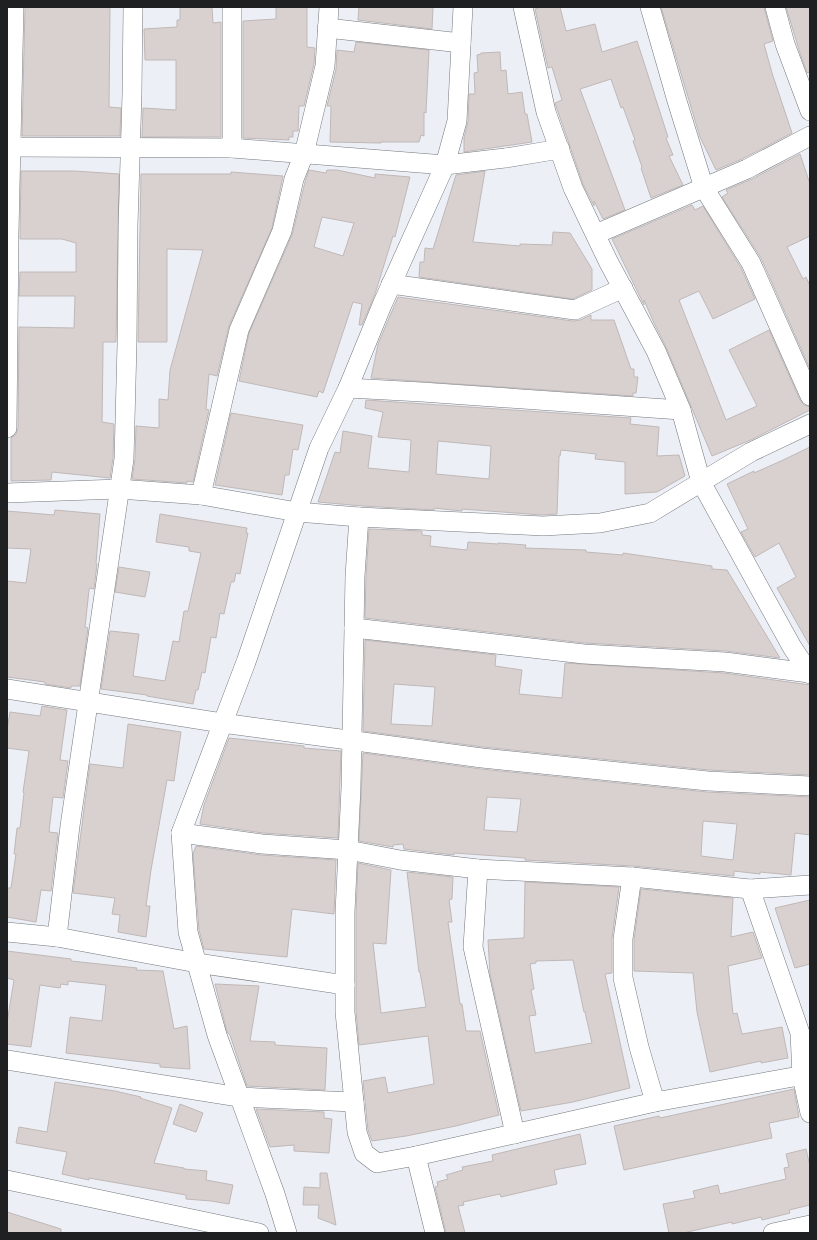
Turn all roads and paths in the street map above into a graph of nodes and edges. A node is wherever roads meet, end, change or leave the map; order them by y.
1 (14, 7) edge
2 (133, 7) edge
3 (232, 7) edge
4 (329, 7) edge
5 (463, 7) edge
6 (523, 7) edge
7 (650, 7) edge
8 (775, 7) edge
9 (327, 28) junction
10 (461, 43) junction
11 (810, 111) edge
12 (810, 136) edge
13 (9, 147) edge
14 (130, 148) junction
15 (232, 148) junction
16 (560, 149) junction
17 (304, 154) junction
18 (445, 165) junction
19 (704, 188) junction
20 (596, 234) junction
21 (391, 284) junction
22 (623, 288) junction
23 (348, 388) junction
24 (810, 396) edge
25 (681, 410) junction
26 (810, 424) edge
27 (7, 428) edge
28 (700, 482) junction
29 (119, 489) junction
30 (7, 493) edge
31 (200, 495) junction
32 (297, 512) junction
33 (359, 517) junction
34 (354, 628) junction
35 (810, 673) edge
36 (7, 689) edge
37 (88, 701) junction
38 (222, 723) junction
39 (352, 741) junction
40 (810, 786) edge
41 (181, 833) junction
42 (348, 850) junction
43 (478, 869) junction
44 (632, 877) junction
45 (810, 885) edge
46 (750, 889) junction
47 (7, 932) edge
48 (57, 936) junction
49 (197, 963) junction
50 (345, 985) junction
51 (7, 1060) edge
52 (806, 1075) edge
53 (239, 1097) junction
54 (354, 1102) junction
55 (655, 1102) junction
56 (810, 1113) edge
57 (515, 1134) junction
58 (416, 1156) junction
59 (7, 1180) edge
60 (810, 1225) edge
61 (259, 1233) edge
62 (287, 1233) edge
63 (435, 1233) edge
64 (773, 1233) edge

1 - 13 street
2 - 14 street
3 - 15 street
4 - 9 street
5 - 10 street
6 - 16 street
7 - 19 street
8 - 11 street
9 - 10 street
9 - 17 street
10 - 18 street
12 - 19 street
13 - 14 street
13 - 27 street
14 - 15 street
14 - 29 street
15 - 17 street
16 - 18 street
16 - 20 street
17 - 18 street
17 - 31 street
18 - 21 street
19 - 20 street
19 - 24 street
20 - 22 street
21 - 22 street
21 - 23 street
22 - 25 street
23 - 25 street
23 - 32 street
25 - 28 street
26 - 28 street
28 - 33 street
28 - 35 street
29 - 30 street
29 - 31 street
29 - 37 street
31 - 32 street
32 - 33 street
32 - 38 street
33 - 34 street
34 - 35 street
34 - 39 street
36 - 37 street
37 - 38 street
37 - 48 street
38 - 39 street
38 - 41 street
39 - 40 street
39 - 42 street
41 - 42 street
41 - 49 street
42 - 43 street
42 - 50 street
43 - 44 street
43 - 57 street
44 - 46 street
44 - 55 street
45 - 46 street
46 - 52 street
47 - 48 street
48 - 49 street
49 - 50 street
49 - 53 street
50 - 54 street
51 - 53 street
52 - 55 street
52 - 56 street
53 - 54 street
53 - 62 street
54 - 58 street
55 - 57 street
57 - 58 street
58 - 63 street
59 - 61 street
60 - 64 street

